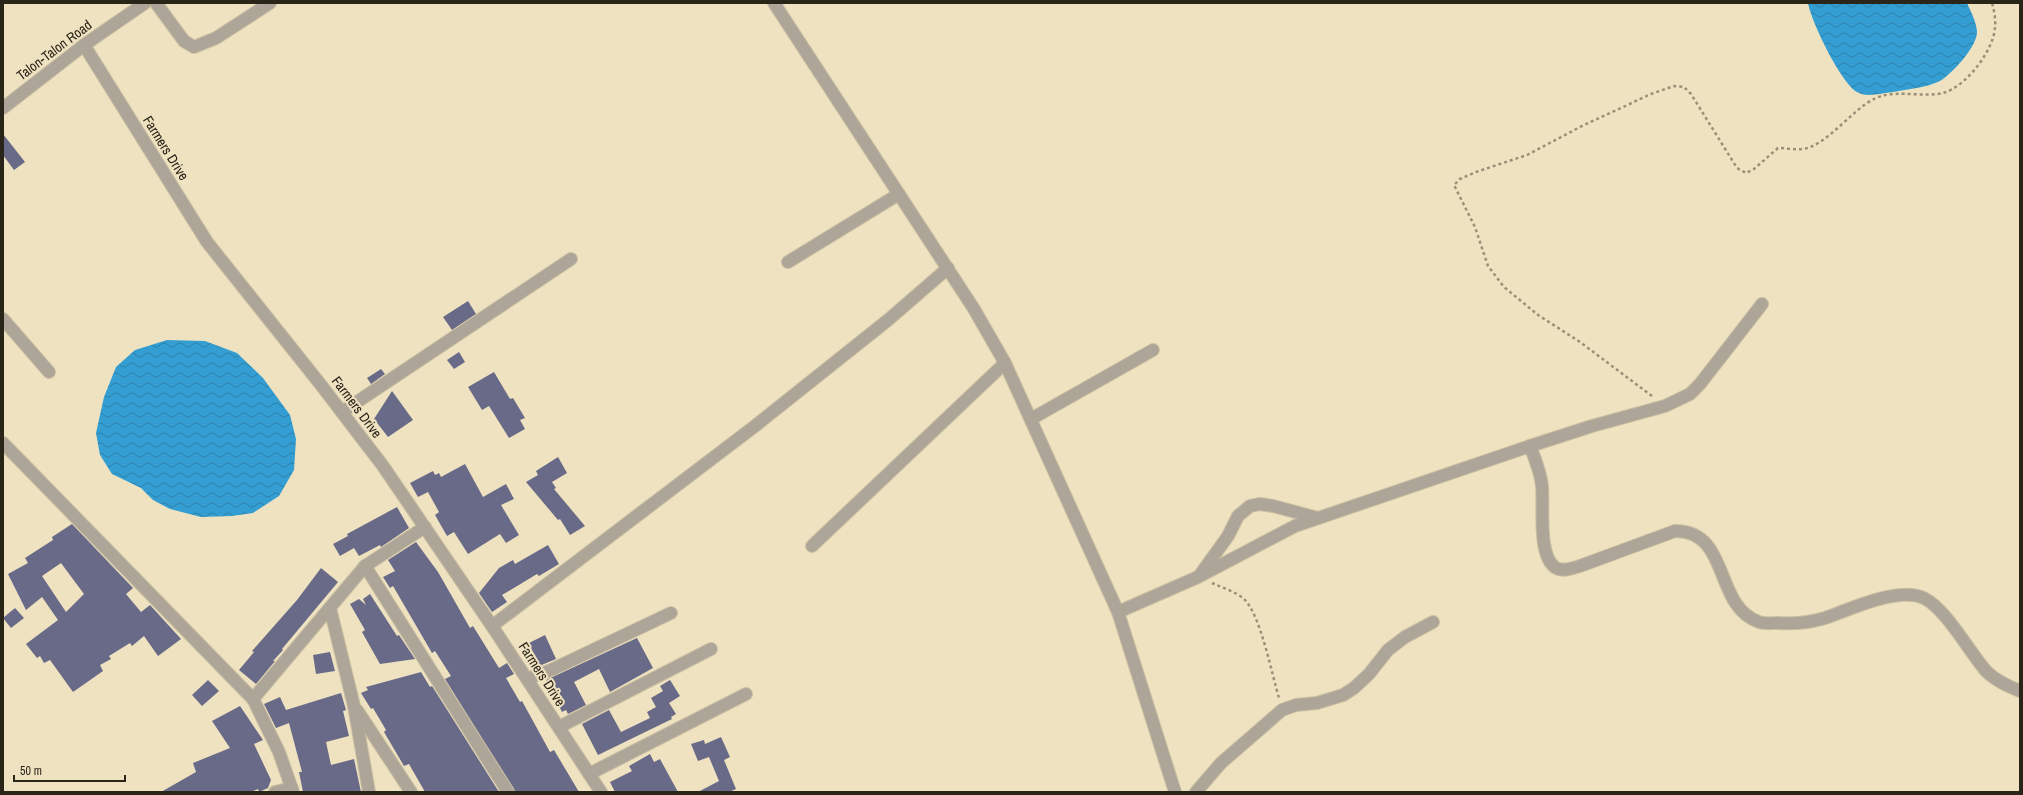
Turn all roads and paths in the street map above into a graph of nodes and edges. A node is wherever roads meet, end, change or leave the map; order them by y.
1 (145, 3) edge
2 (156, 3) edge
3 (270, 3) edge
4 (774, 3) edge
5 (1992, 3) edge
6 (84, 45) junction
7 (5, 103) edge
8 (899, 194) junction
9 (571, 259) dead end
10 (788, 262) dead end
11 (948, 268) junction
12 (1762, 304) dead end
13 (3, 319) edge
14 (1153, 350) dead end
15 (1005, 363) junction
16 (49, 372) dead end
17 (1665, 406) junction
18 (342, 412) junction
19 (1031, 419) junction
20 (3, 443) edge
21 (1530, 446) junction
22 (1318, 518) junction
23 (425, 527) junction
24 (812, 546) dead end
25 (365, 566) junction
26 (1198, 578) junction
27 (330, 608) junction
28 (1118, 612) junction
29 (671, 613) dead end
30 (1433, 622) dead end
31 (492, 626) junction
32 (710, 649) dead end
33 (528, 679) junction
34 (2020, 691) edge
35 (746, 694) dead end
36 (2020, 695) edge
37 (253, 698) junction
38 (2020, 702) edge
39 (354, 706) junction
40 (1282, 710) junction
41 (559, 727) junction
42 (589, 774) junction
43 (292, 790) edge
44 (275, 792) edge
45 (369, 792) edge
46 (411, 792) edge
47 (508, 792) edge
48 (601, 792) edge
49 (1175, 792) edge
50 (1196, 792) edge

1 - 6 street, Talon-Talon Road
2 - 3 street
4 - 8 street
5 - 17 path
6 - 7 street, Talon-Talon Road
6 - 18 street, Farmers Drive
8 - 10 street
8 - 11 street
9 - 18 street
11 - 15 street
11 - 31 street
12 - 17 street
13 - 16 street
14 - 19 street
15 - 19 street
15 - 24 street
17 - 21 street
18 - 23 street, Farmers Drive
19 - 28 street
20 - 37 street
21 - 22 street
21 - 34 street
22 - 26 street
22 - 26 street
23 - 25 street
23 - 31 street, Farmers Drive
25 - 27 street
25 - 47 street
26 - 28 street
26 - 40 path
27 - 37 street
27 - 39 street
28 - 49 street
29 - 33 street
30 - 40 street
31 - 33 street, Farmers Drive
32 - 41 street
33 - 41 street, Farmers Drive
35 - 42 street
36 - 38 street
37 - 43 street
39 - 45 street
39 - 46 street
40 - 50 street
41 - 42 street, Farmers Drive
42 - 48 street, Farmers Drive
43 - 44 street

